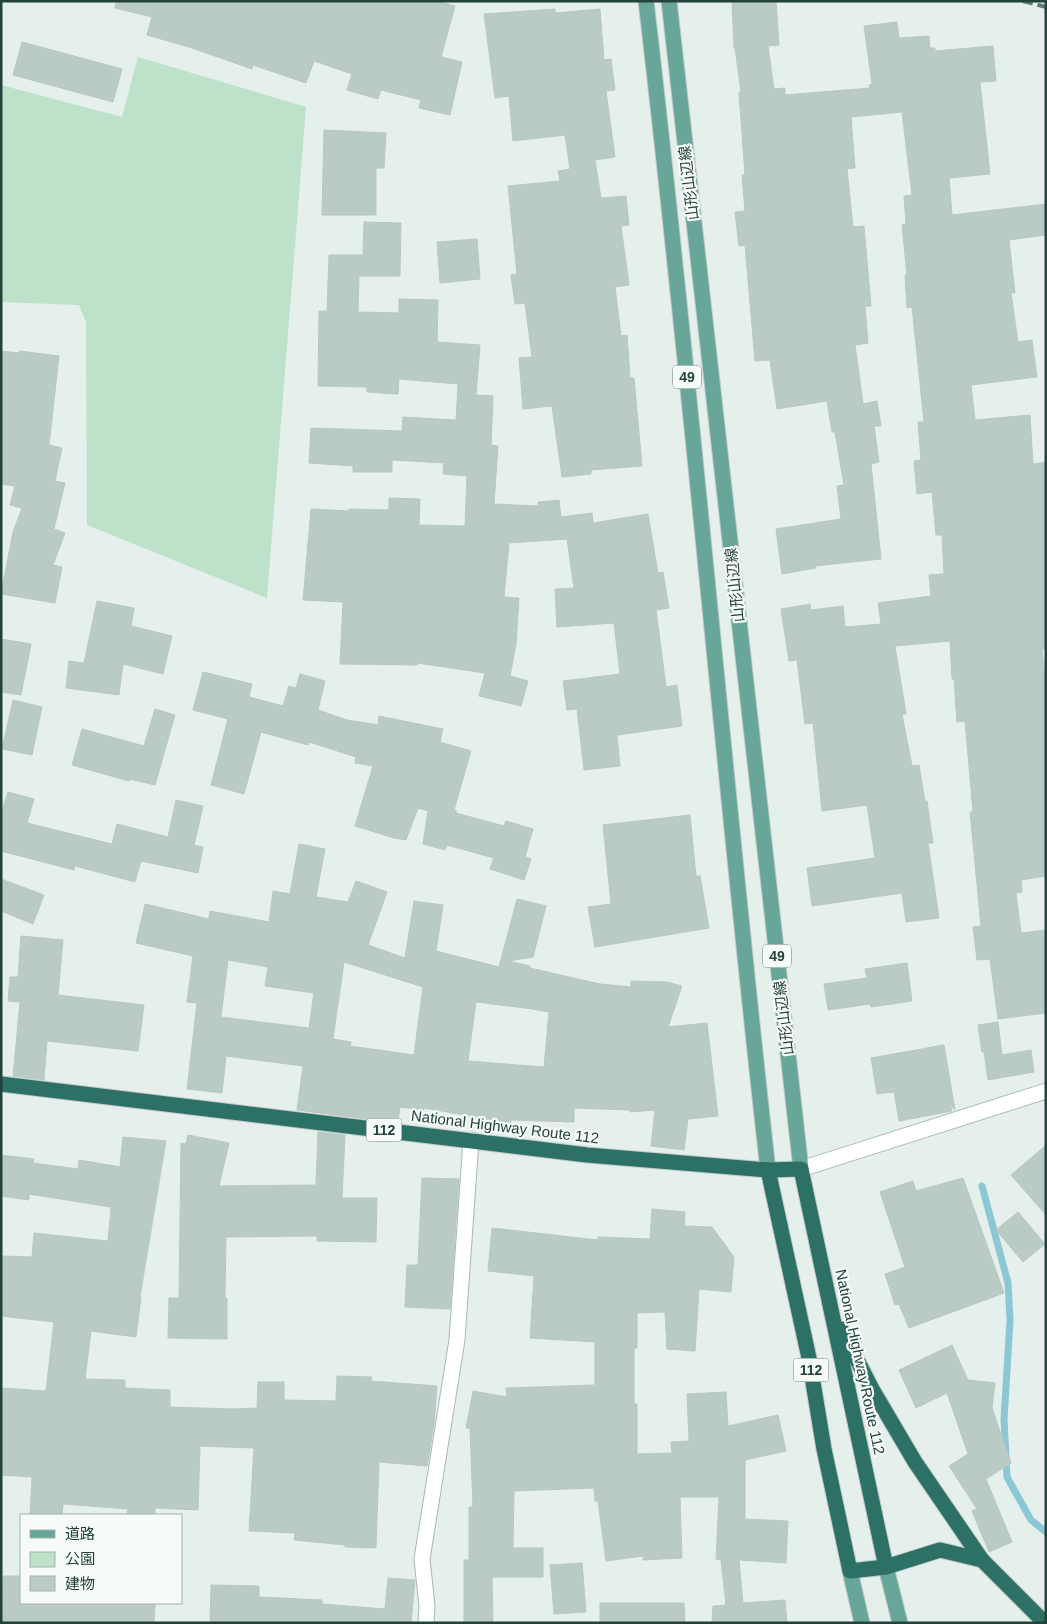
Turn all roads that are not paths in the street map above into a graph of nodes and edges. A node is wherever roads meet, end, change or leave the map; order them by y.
1 (646, 1) edge
2 (669, 1) edge
3 (1, 1084) edge
4 (1046, 1091) edge
5 (471, 1140) junction
6 (801, 1169) junction
7 (768, 1170) junction
8 (832, 1312) junction
9 (982, 1560) junction
10 (886, 1566) junction
11 (850, 1572) junction
12 (426, 1623) edge
13 (862, 1623) edge
14 (900, 1623) edge
15 (1045, 1623) edge

1 - 7 main road, 山形山辺線 / 49
2 - 6 main road, 山形山辺線 / 49
3 - 5 highway, National Highway Route 112 / 112
4 - 6 street
5 - 7 highway, National Highway Route 112 / 112
5 - 12 street
6 - 7 highway, National Highway Route 112 / 112
6 - 8 highway, National Highway Route 112 / 112
7 - 11 highway, 112
8 - 9 highway
8 - 10 highway, National Highway Route 112 / 112
9 - 10 highway
9 - 15 highway
10 - 11 highway
10 - 14 main road
11 - 13 main road

